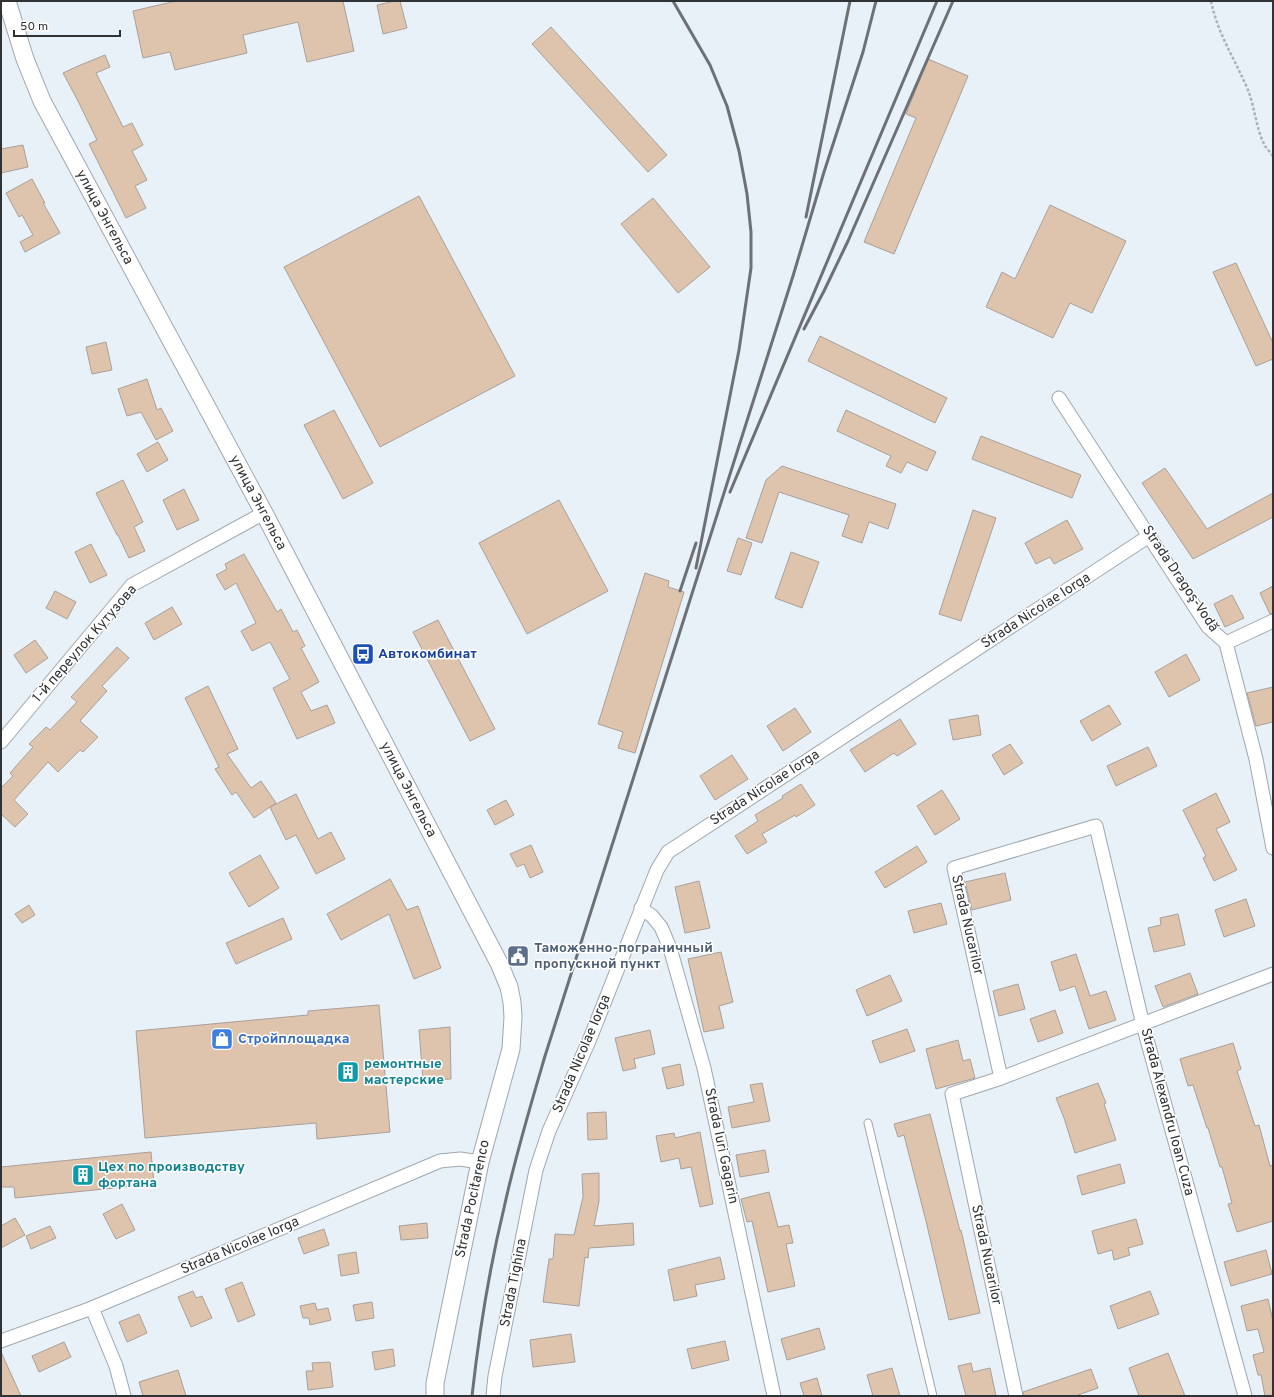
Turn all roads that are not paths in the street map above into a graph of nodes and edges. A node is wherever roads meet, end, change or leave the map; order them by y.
1 (8, 1) edge
2 (1059, 398) dead end
3 (264, 513) junction
4 (1150, 536) junction
5 (1273, 621) edge
6 (1226, 643) junction
7 (1, 742) edge
8 (1096, 826) joint
9 (1273, 848) edge
10 (641, 908) junction
11 (1273, 974) edge
12 (512, 1002) joint
13 (1144, 1024) junction
14 (1001, 1078) junction
15 (868, 1123) dead end
16 (480, 1162) junction
17 (536, 1170) joint
18 (92, 1308) junction
19 (1, 1341) edge
20 (124, 1396) edge
21 (435, 1396) edge
22 (493, 1396) edge
23 (774, 1396) edge
24 (933, 1396) edge
25 (1016, 1396) edge
26 (1245, 1396) edge

1 - 3 street, улица Энгельса
2 - 4 street, Strada Dragoş-Vodă
3 - 7 street, 1-й переулок Кутузова
3 - 12 street, улица Энгельса
4 - 6 street, Strada Dragoş-Vodă
4 - 10 street, Strada Nicolae Iorga
5 - 6 street
6 - 9 street, Strada Dragoş-Vodă
8 - 13 street, Strada Alexandru Ioan Cuza
8 - 14 street, Strada Nucarilor
10 - 17 street, Strada Nicolae Iorga
10 - 23 street, Strada Iuri Gagarin
11 - 13 street, Strada Nucarilor
12 - 16 street, Strada Pocitarenco
13 - 14 street, Strada Nucarilor
13 - 26 street, Strada Alexandru Ioan Cuza
14 - 25 street, Strada Nucarilor
15 - 24 lane
16 - 18 street, Strada Nicolae Iorga
16 - 21 street, Strada Pocitarenco
17 - 22 street, Strada Tighina
18 - 19 street, Strada Nicolae Iorga
18 - 20 street

